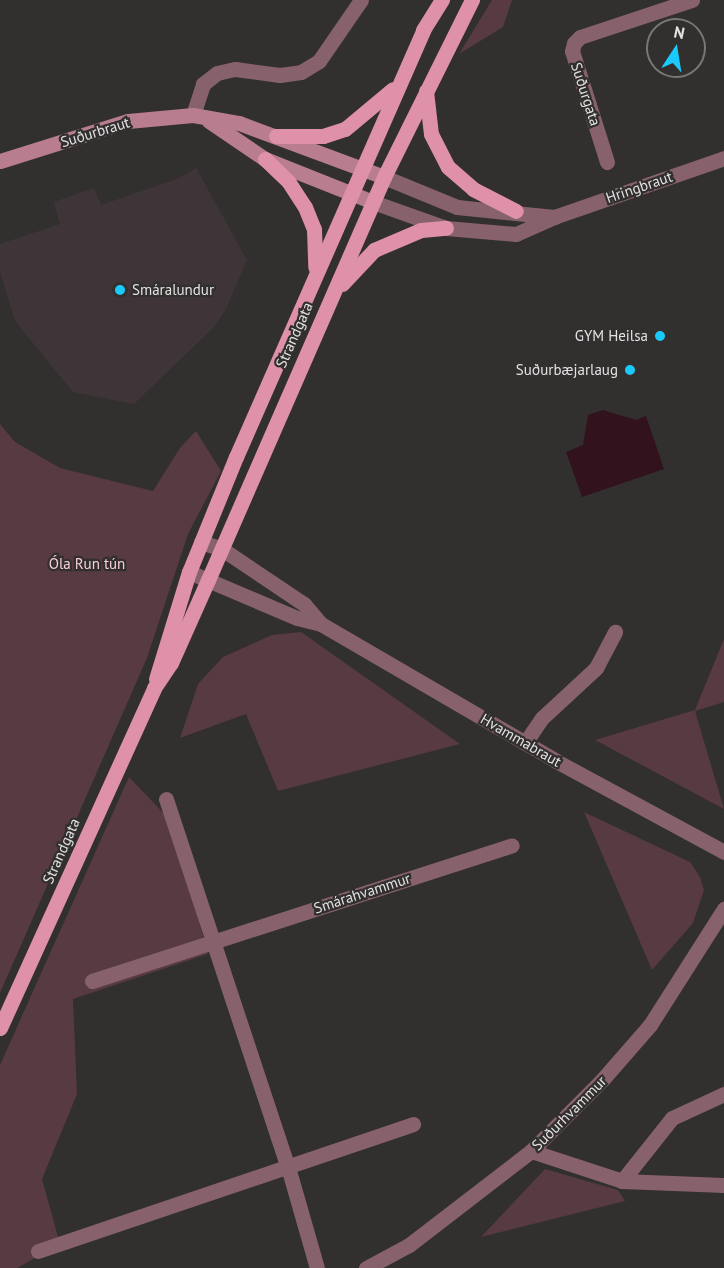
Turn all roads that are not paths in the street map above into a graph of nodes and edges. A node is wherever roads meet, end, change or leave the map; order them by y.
1 (361, 0) edge
2 (442, 0) edge
3 (472, 0) edge
4 (692, 0) edge
5 (399, 82) junction
6 (426, 87) junction
7 (199, 116) junction
8 (276, 136) junction
9 (724, 158) edge
10 (265, 159) junction
11 (0, 161) edge
12 (607, 162) dead end
13 (362, 168) junction
14 (384, 177) junction
15 (351, 193) junction
16 (373, 202) junction
17 (516, 211) junction
18 (554, 217) junction
19 (446, 228) junction
20 (314, 280) junction
21 (327, 303) junction
22 (201, 542) junction
23 (222, 549) junction
24 (189, 572) junction
25 (208, 580) junction
26 (321, 624) junction
27 (615, 632) dead end
28 (154, 688) junction
29 (525, 743) junction
30 (166, 799) dead end
31 (512, 845) dead end
32 (724, 852) edge
33 (724, 909) edge
34 (213, 942) junction
35 (92, 981) dead end
36 (0, 1028) edge
37 (724, 1094) edge
38 (413, 1124) dead end
39 (531, 1151) junction
40 (288, 1167) junction
41 (622, 1181) junction
42 (724, 1185) edge
43 (38, 1251) dead end
44 (317, 1268) edge
45 (366, 1268) edge

1 - 7 street
2 - 5 main road, Strandgata
3 - 6 main road, Strandgata
4 - 12 street, Suðurgata
5 - 8 main road
5 - 13 main road, Strandgata
6 - 14 main road, Strandgata
6 - 17 main road
7 - 8 street, Suðurbraut
7 - 10 street
7 - 11 street, Suðurbraut
8 - 13 street, Suðurbraut
9 - 18 street, Hringbraut
10 - 15 street
10 - 20 main road
13 - 14 street, Suðurbraut
13 - 15 main road, Strandgata
14 - 16 main road, Strandgata
14 - 17 street, Hringbraut
15 - 16 street
15 - 20 main road, Strandgata
16 - 19 street, Hringbraut
16 - 21 main road, Strandgata
17 - 18 street, Hringbraut
18 - 19 street, Hringbraut
19 - 21 main road
20 - 22 main road, Strandgata
21 - 23 main road, Strandgata
22 - 23 street, Hvammabraut
22 - 24 main road, Strandgata
23 - 25 main road, Strandgata
23 - 26 street, Hvammabraut
24 - 25 street, Hvammabraut
24 - 28 main road, Strandgata
25 - 26 street, Hvammabraut
25 - 28 main road, Strandgata
26 - 29 street, Hvammabraut
27 - 29 street
28 - 36 main road, Strandgata
29 - 32 street, Hvammabraut
30 - 34 street
31 - 34 street, Smárahvammur
33 - 39 street, Suðurhvammur
34 - 35 street, Smárahvammur
34 - 40 street
37 - 41 street
38 - 40 street
39 - 41 street
39 - 45 street, Suðurhvammur
40 - 43 street
40 - 44 street
41 - 42 street

